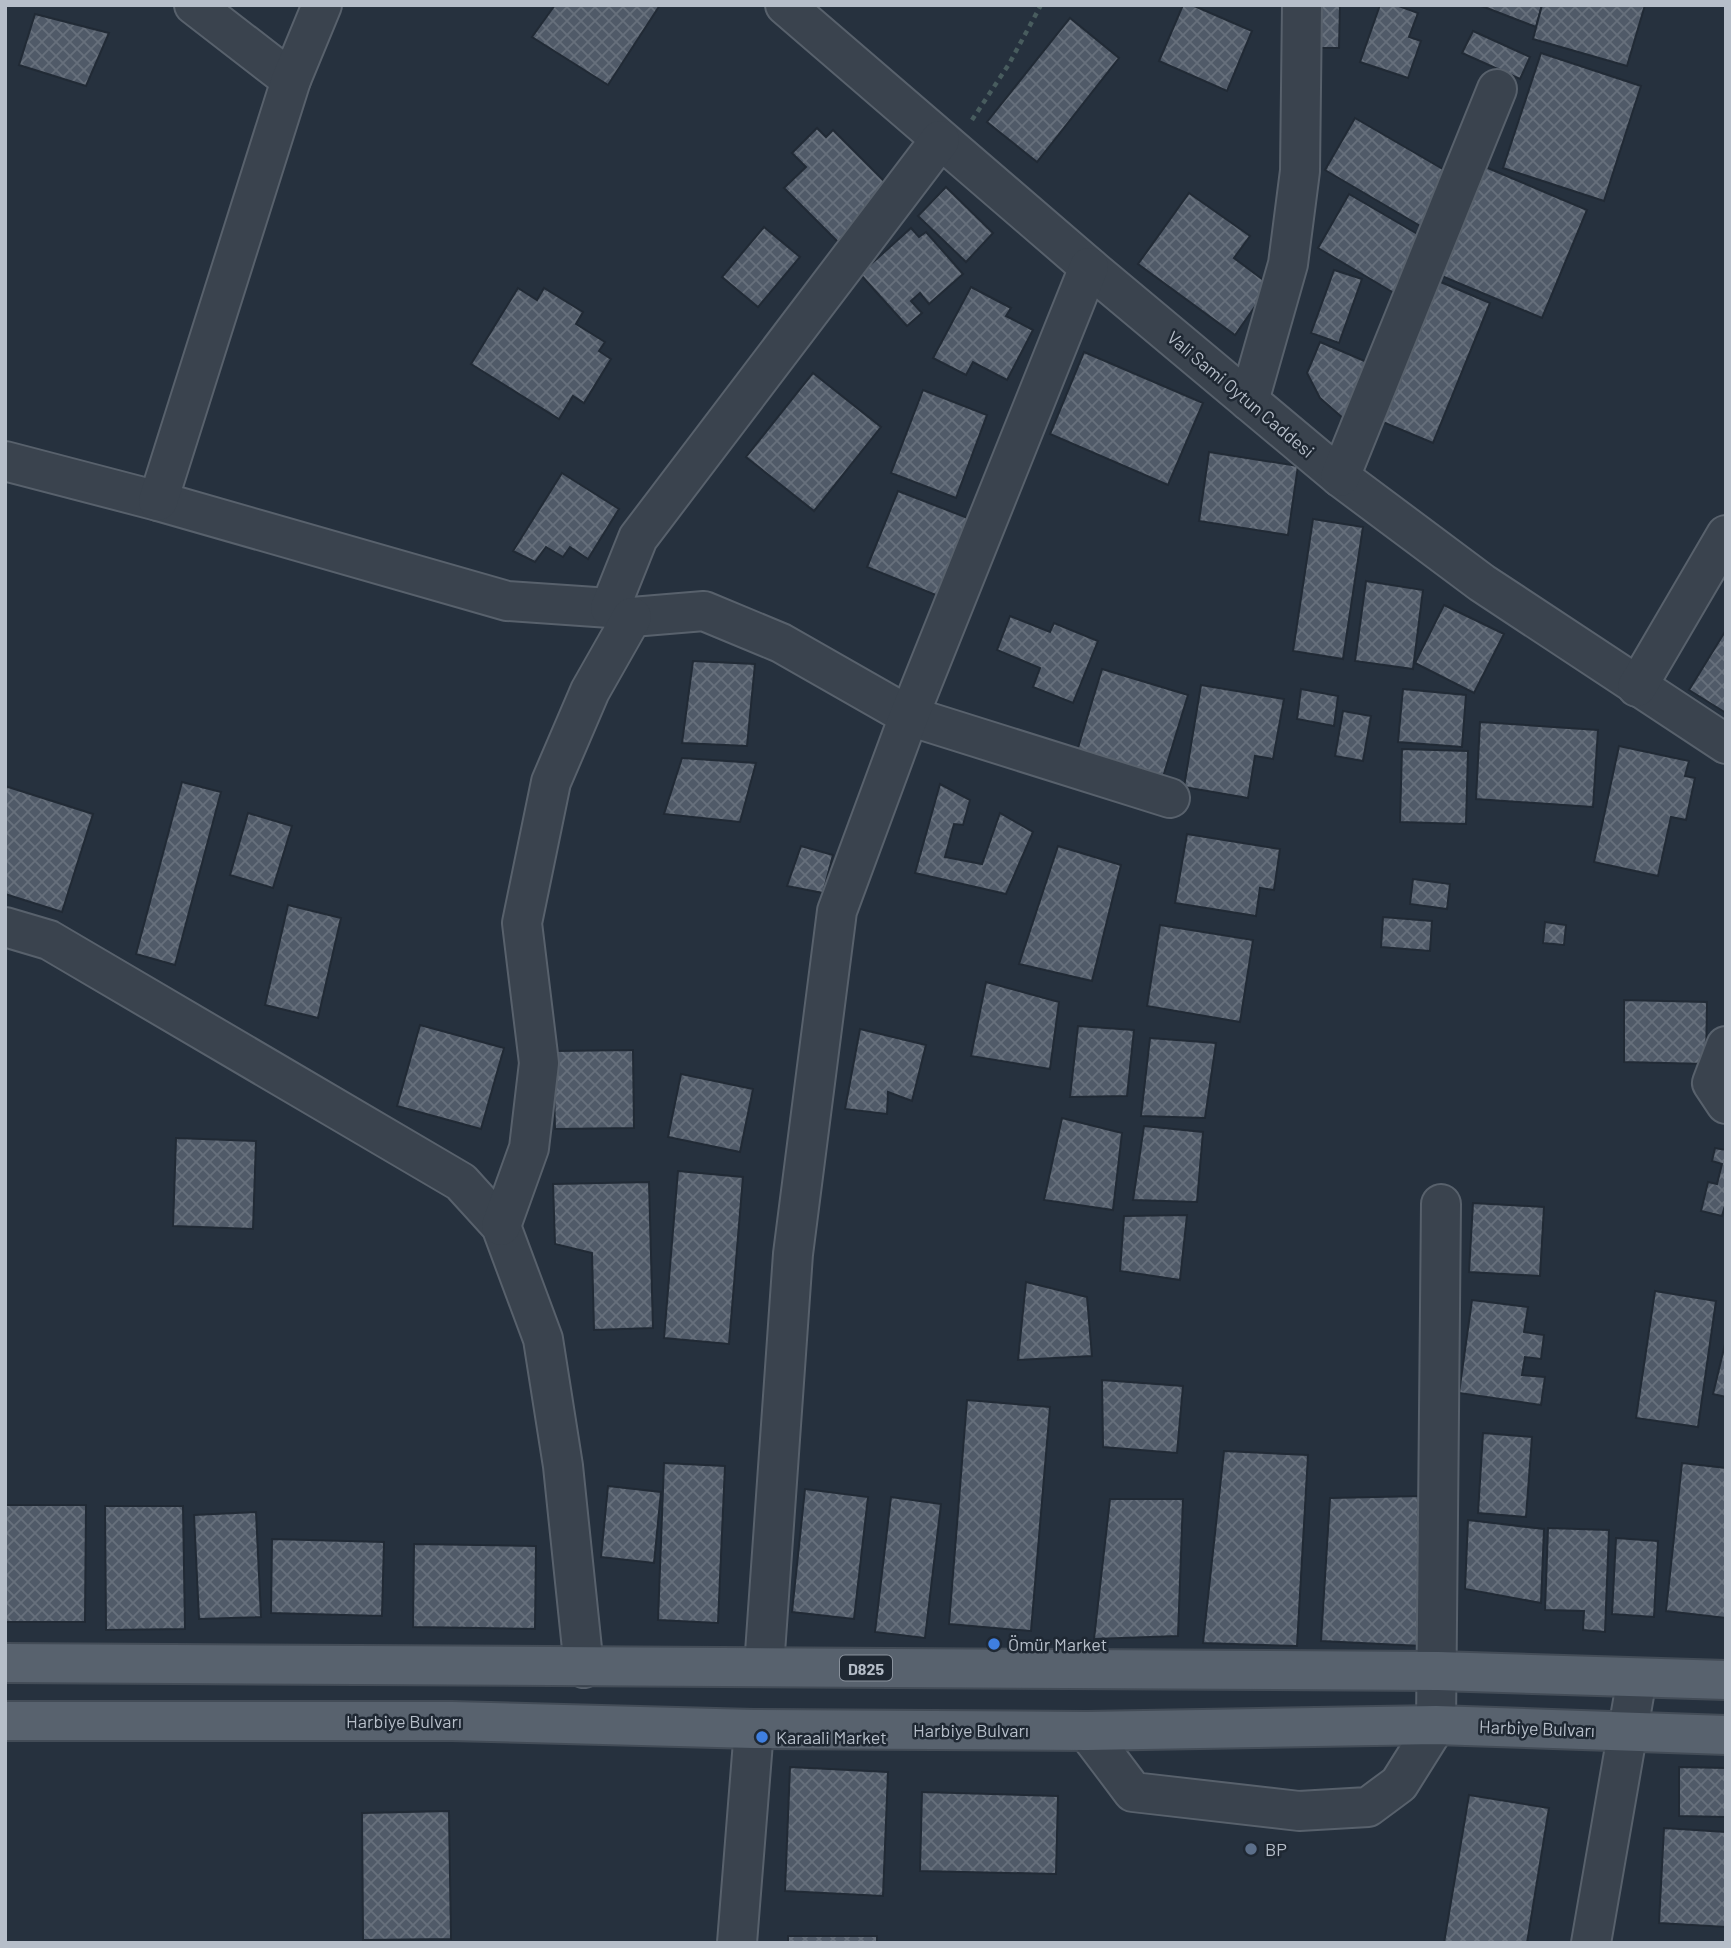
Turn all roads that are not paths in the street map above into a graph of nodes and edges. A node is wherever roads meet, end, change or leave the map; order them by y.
1 (194, 5) edge
2 (322, 5) edge
3 (785, 5) edge
4 (1303, 5) edge
5 (291, 80) junction
6 (1497, 89) dead end
7 (946, 145) junction
8 (1089, 267) junction
9 (1249, 401) junction
10 (5, 461) edge
11 (1340, 477) junction
12 (159, 501) junction
13 (1726, 535) edge
14 (621, 612) junction
15 (1637, 687) junction
16 (909, 716) junction
17 (1726, 744) edge
18 (1170, 798) dead end
19 (5, 927) edge
20 (1726, 1045) edge
21 (1726, 1104) edge
22 (1441, 1204) dead end
23 (501, 1226) junction
24 (5, 1663) edge
25 (764, 1667) junction
26 (584, 1668) junction
27 (1438, 1671) junction
28 (1637, 1678) junction
29 (1726, 1680) edge
30 (5, 1721) edge
31 (1436, 1725) junction
32 (754, 1729) junction
33 (1087, 1731) junction
34 (1629, 1731) junction
35 (1726, 1734) edge
36 (737, 1943) edge
37 (1591, 1943) edge

1 - 5 street
2 - 5 street
3 - 7 street, Vali Sami Oytun Caddesi
4 - 9 street
5 - 12 street
6 - 11 street
7 - 8 street, Vali Sami Oytun Caddesi
7 - 14 street
8 - 9 street, Vali Sami Oytun Caddesi
8 - 16 street
9 - 11 street, Vali Sami Oytun Caddesi
10 - 12 street
11 - 15 street, Vali Sami Oytun Caddesi
12 - 14 street
13 - 15 street
14 - 16 street
14 - 23 street
15 - 17 street, Vali Sami Oytun Caddesi
16 - 18 street
16 - 25 street
19 - 23 street
20 - 21 street
22 - 27 street
23 - 26 street
24 - 26 main road, D825
25 - 26 main road, D825
25 - 27 main road, D825
27 - 28 main road, D825
27 - 31 street
28 - 29 main road, D825
28 - 34 street
30 - 32 main road, Harbiye Bulvarı
31 - 33 main road, Harbiye Bulvarı
31 - 33 street
31 - 34 main road, Harbiye Bulvarı
32 - 33 main road, Harbiye Bulvarı
32 - 36 street
34 - 35 main road, Harbiye Bulvarı
34 - 37 street

